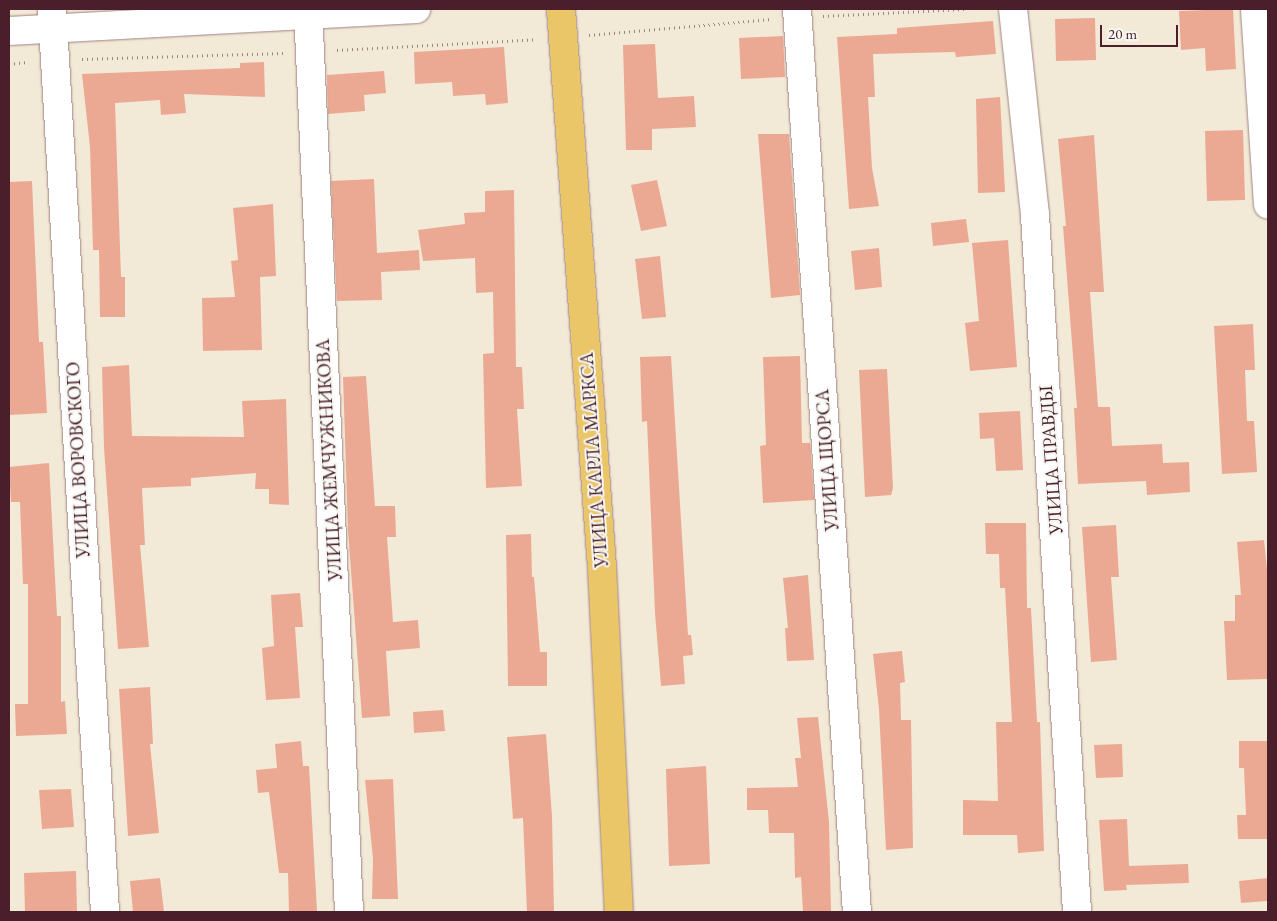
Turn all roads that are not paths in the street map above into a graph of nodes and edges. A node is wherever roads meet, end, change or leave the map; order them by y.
1 (416, 9) edge
2 (561, 9) edge
3 (1014, 9) edge
4 (1255, 9) edge
5 (308, 12) edge
6 (798, 13) edge
7 (53, 19) edge
8 (9, 31) edge
9 (1268, 205) edge
10 (105, 912) edge
11 (349, 912) edge
12 (619, 912) edge
13 (857, 912) edge
14 (1077, 912) edge

1 - 5 street
2 - 12 main road, УЛИЦА КАРЛА МАРКСА
3 - 14 street, УЛИЦА ПРАВДЫ
4 - 9 street
5 - 7 street
5 - 11 street, УЛИЦА ЖЕМЧУЖНИКОВА
6 - 13 street, УЛИЦА ЩОРСА
7 - 8 street
7 - 10 street, УЛИЦА ВОРОВСКОГО

